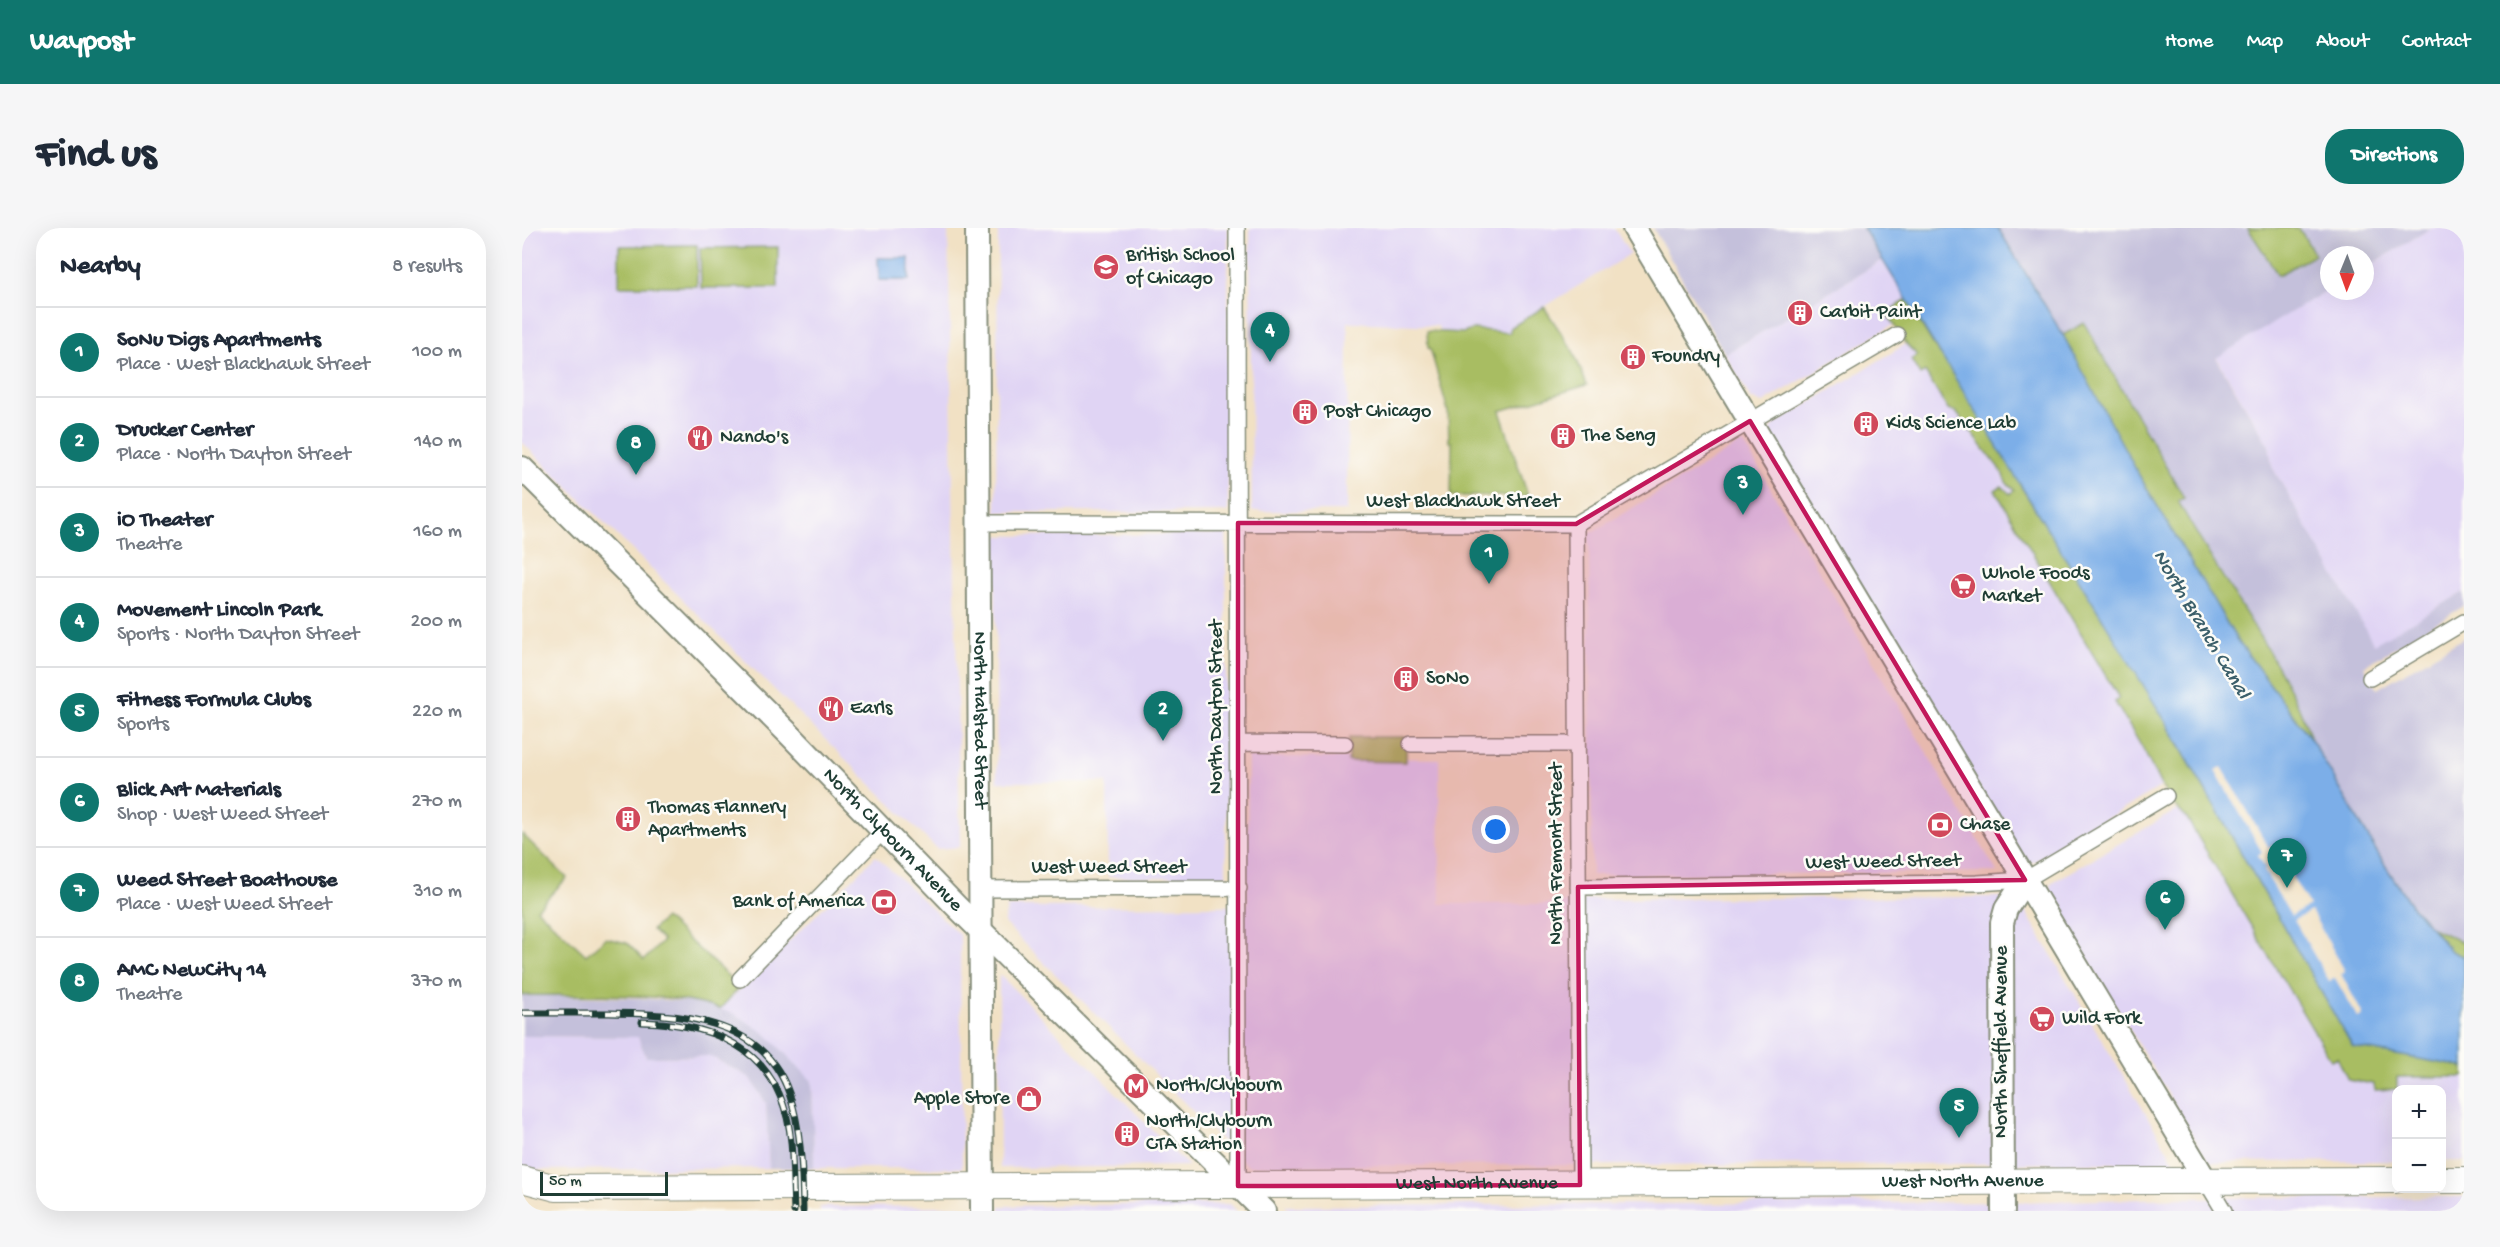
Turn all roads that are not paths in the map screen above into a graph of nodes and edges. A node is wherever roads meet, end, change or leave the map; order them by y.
1 (977, 228) edge
2 (1237, 228) edge
3 (1634, 228) edge
4 (1897, 335) dead end
5 (1750, 421) junction
6 (522, 468) edge
7 (978, 523) junction
8 (1238, 523) junction
9 (1575, 524) junction
10 (2464, 622) edge
11 (2370, 678) dead end
12 (1239, 743) junction
13 (1344, 744) dead end
14 (1411, 744) dead end
15 (1577, 744) junction
16 (2166, 796) dead end
17 (884, 830) junction
18 (2025, 880) junction
19 (1578, 887) junction
20 (1239, 888) junction
21 (980, 889) junction
22 (980, 929) junction
23 (740, 979) dead end
24 (522, 1179) edge
25 (2392, 1180) edge
26 (2446, 1180) edge
27 (2464, 1180) edge
28 (2206, 1181) junction
29 (2003, 1183) junction
30 (1580, 1185) junction
31 (1238, 1186) junction
32 (556, 1188) junction
33 (522, 1198) edge
34 (982, 1199) edge
35 (1264, 1211) edge
36 (2003, 1211) edge
37 (2224, 1211) edge

1 - 7 main road, North Halsted Street
2 - 8 street, North Dayton Street
3 - 5 main road
4 - 5 street, West Blackhawk Street
5 - 9 street, West Blackhawk Street
5 - 18 main road
6 - 17 main road, North Clybourn Avenue
7 - 8 street, West Blackhawk Street
7 - 21 main road, North Halsted Street
8 - 9 street, West Blackhawk Street
8 - 12 street, North Dayton Street
9 - 15 street, North Fremont Street
10 - 11 street
12 - 13 street
12 - 20 street, North Dayton Street
14 - 15 street
15 - 19 street, North Fremont Street
16 - 18 street, West Weed Street
17 - 22 main road, North Clybourn Avenue
17 - 23 street
18 - 19 street, West Weed Street
18 - 28 main road
18 - 29 main road, North Sheffield Avenue
19 - 30 street, North Fremont Street
20 - 21 street, West Weed Street
20 - 31 street, North Dayton Street
21 - 22 main road, North Halsted Street
22 - 31 main road, North Clybourn Avenue
22 - 34 main road, North Halsted Street
24 - 32 main road, West North Avenue
25 - 28 main road, West North Avenue
26 - 27 main road
28 - 29 main road, West North Avenue
28 - 37 street
29 - 30 main road, West North Avenue
29 - 36 main road, North Sheffield Avenue
30 - 31 main road, West North Avenue
31 - 34 main road, West North Avenue
31 - 35 main road, North Clybourn Avenue
32 - 33 main road, West North Avenue
32 - 34 main road, West North Avenue

